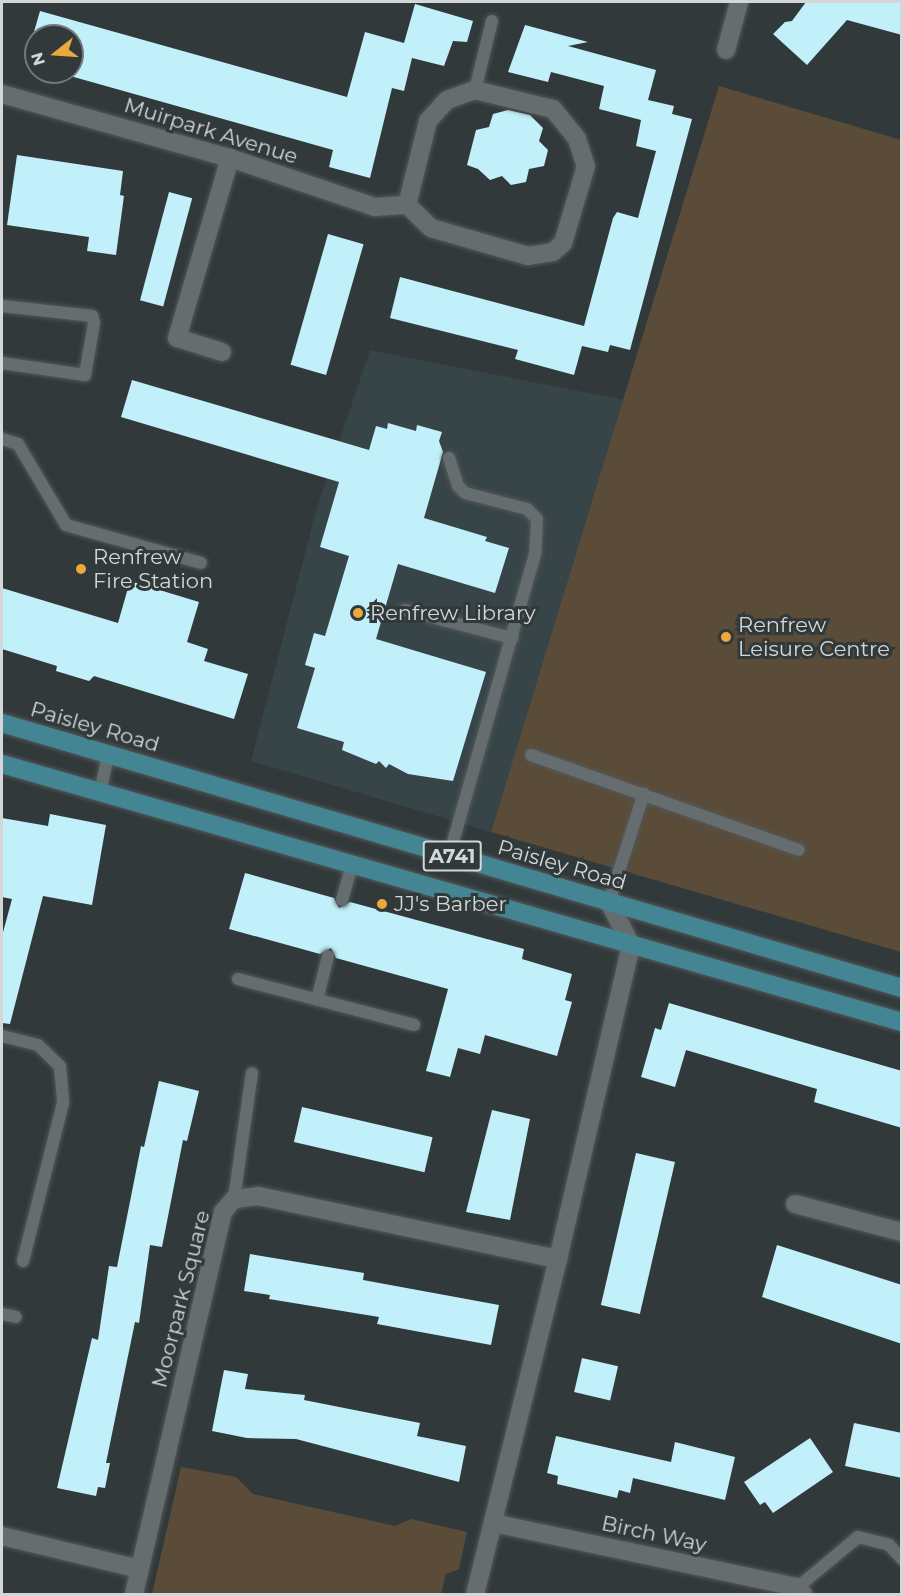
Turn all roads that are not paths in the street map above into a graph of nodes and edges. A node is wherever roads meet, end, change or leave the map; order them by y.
1 (739, 2) edge
2 (492, 21) dead end
3 (726, 50) dead end
4 (475, 90) junction
5 (2, 94) edge
6 (230, 158) junction
7 (407, 205) junction
8 (2, 306) edge
9 (222, 352) dead end
10 (2, 363) edge
11 (2, 439) edge
12 (449, 458) dead end
13 (201, 562) dead end
14 (405, 610) dead end
15 (512, 638) junction
16 (2, 723) edge
17 (108, 754) junction
18 (531, 755) dead end
19 (2, 764) edge
20 (100, 793) junction
21 (644, 793) junction
22 (799, 850) dead end
23 (449, 855) junction
24 (352, 864) junction
25 (342, 900) dead end
26 (609, 902) junction
27 (631, 945) junction
28 (328, 956) dead end
29 (238, 979) dead end
30 (902, 988) edge
31 (317, 1000) junction
32 (902, 1022) edge
33 (414, 1025) dead end
34 (2, 1036) edge
35 (252, 1073) dead end
36 (234, 1199) junction
37 (795, 1204) dead end
38 (902, 1232) edge
39 (558, 1259) junction
40 (23, 1261) dead end
41 (2, 1314) edge
42 (16, 1317) dead end
43 (493, 1523) junction
44 (2, 1536) edge
45 (902, 1559) edge
46 (140, 1569) junction
47 (800, 1591) edge
48 (134, 1594) edge
49 (475, 1594) edge

1 - 3 street
2 - 4 lane
4 - 7 street
4 - 7 street
5 - 6 street, Muirpark Avenue
6 - 7 street, Muirpark Avenue
6 - 9 street
8 - 10 lane
11 - 13 lane
12 - 15 lane
14 - 15 lane
15 - 23 lane
16 - 17 main road, Paisley Road / A741
17 - 20 lane
17 - 23 main road, Paisley Road / A741
18 - 21 lane
19 - 20 main road, A741
20 - 24 main road, A741
21 - 22 lane
21 - 26 lane
23 - 26 main road, Paisley Road / A741
24 - 25 lane
24 - 27 main road, A741
26 - 27 street
26 - 30 main road, Paisley Road / A741
27 - 32 main road, A741
27 - 39 street
28 - 31 lane
29 - 31 lane
31 - 33 lane
34 - 40 lane
35 - 36 lane
36 - 39 street, Moorpark Square
36 - 46 street, Moorpark Square
37 - 38 street
39 - 43 street
41 - 42 lane
43 - 47 street, Birch Way
43 - 49 street
44 - 46 street
45 - 47 lane
46 - 48 street, Moorpark Square

